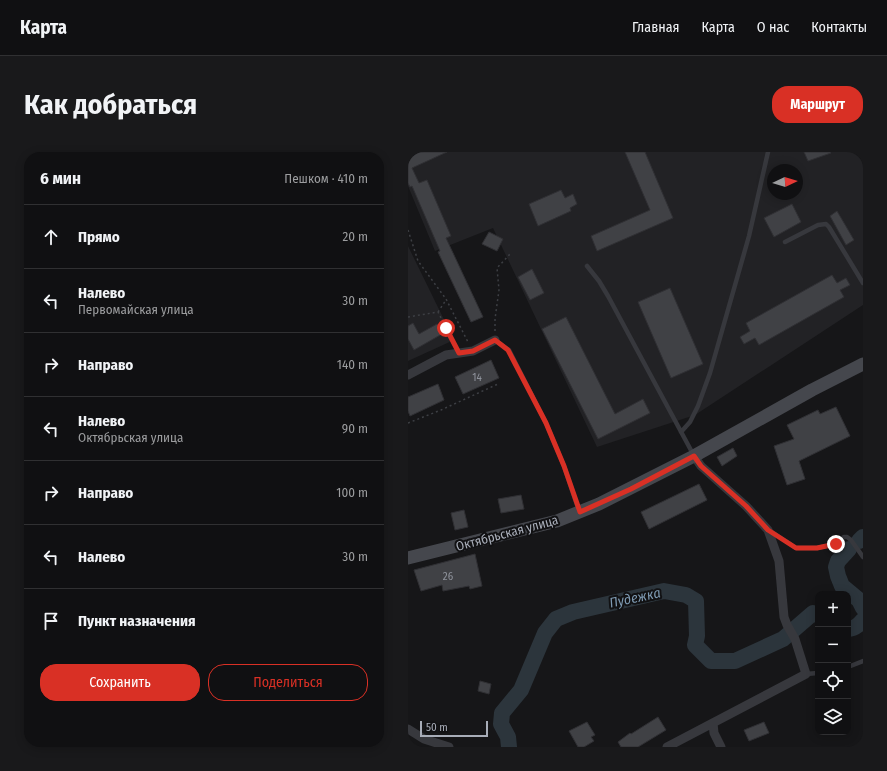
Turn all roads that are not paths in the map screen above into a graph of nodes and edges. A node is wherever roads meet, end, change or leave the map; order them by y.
1 (768, 152) edge
2 (785, 242) dead end
3 (587, 266) dead end
4 (863, 283) edge
5 (495, 340) joint
6 (863, 364) edge
7 (408, 375) edge
8 (681, 432) junction
9 (694, 456) junction
10 (580, 512) junction
11 (768, 530) junction
12 (863, 557) edge
13 (408, 558) edge
14 (863, 661) edge
15 (851, 666) edge
16 (815, 673) edge
17 (806, 674) junction
18 (712, 723) junction
19 (408, 729) edge
20 (449, 747) edge
21 (667, 747) edge
22 (721, 747) edge

1 - 8 lane
2 - 4 lane
3 - 8 lane
5 - 7 street
5 - 10 lane
6 - 9 street, Октябрьская улица
8 - 9 lane
9 - 10 street, Октябрьская улица
9 - 11 street
10 - 13 street, Октябрьская улица
11 - 12 lane
11 - 17 street
14 - 15 lane
16 - 17 lane
17 - 18 street
18 - 21 street
18 - 22 street
19 - 20 street

